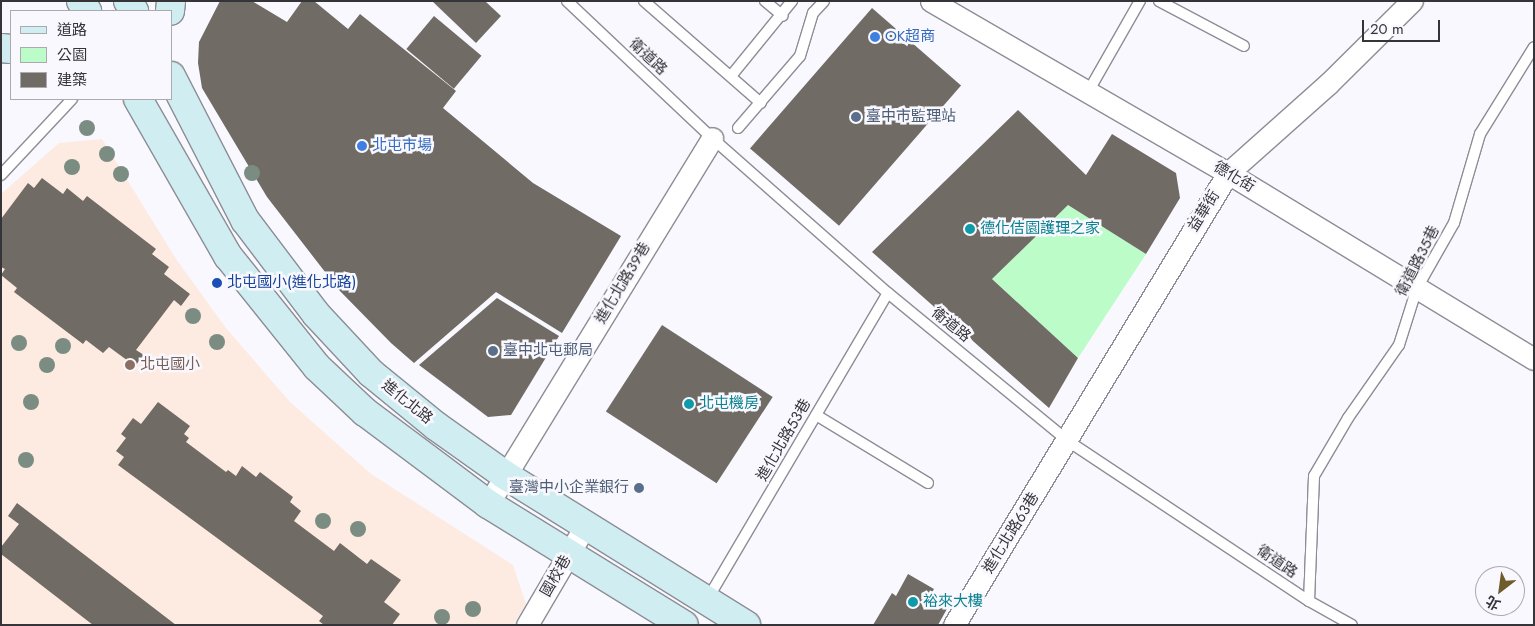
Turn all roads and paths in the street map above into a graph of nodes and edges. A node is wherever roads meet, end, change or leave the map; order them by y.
1 (567, 1) edge
2 (644, 1) edge
3 (765, 1) edge
4 (792, 1) edge
5 (824, 1) edge
6 (931, 1) edge
7 (1140, 1) edge
8 (1159, 1) edge
9 (1412, 1) edge
10 (783, 16) junction
11 (1244, 46) dead end
12 (1534, 47) edge
13 (730, 76) junction
14 (172, 78) edge
15 (1088, 92) junction
16 (71, 100) edge
17 (139, 100) edge
18 (760, 103) junction
19 (738, 128) dead end
20 (712, 138) junction
21 (1228, 173) junction
22 (1, 175) edge
23 (1417, 288) junction
24 (888, 292) junction
25 (1534, 359) edge
26 (816, 415) junction
27 (1068, 441) junction
28 (505, 476) junction
29 (928, 483) dead end
30 (488, 504) junction
31 (585, 526) junction
32 (568, 556) junction
33 (1308, 601) junction
34 (706, 602) junction
35 (527, 625) edge
36 (684, 625) edge
37 (746, 625) edge
38 (954, 625) edge
39 (1352, 625) edge

1 - 20 lane, 衛道路
2 - 13 lane
3 - 10 lane
4 - 10 lane
5 - 18 lane
6 - 15 street, 德化街
7 - 15 lane
8 - 11 lane
9 - 21 street, 益華街
10 - 13 lane
12 - 23 lane, 衛道路35巷
13 - 18 lane
14 - 28 main road, 進化北路
15 - 21 street, 德化街
16 - 22 lane
17 - 30 main road
18 - 19 lane
20 - 24 lane, 衛道路
20 - 28 street, 進化北路39巷
21 - 23 street, 德化街
21 - 27 street, 益華街
23 - 25 street, 德化街
23 - 33 lane, 衛道路35巷
24 - 26 lane, 進化北路53巷
24 - 27 lane, 衛道路
26 - 29 lane
26 - 34 lane, 進化北路53巷
27 - 33 lane, 衛道路
27 - 38 street, 進化北路63巷
28 - 30 street, 進化北路39巷
28 - 31 main road, 進化北路
30 - 32 main road
31 - 32 street, 國校巷
31 - 34 main road, 進化北路
32 - 35 street, 國校巷
32 - 36 main road
33 - 39 lane, 衛道路
34 - 37 main road, 進化北路

